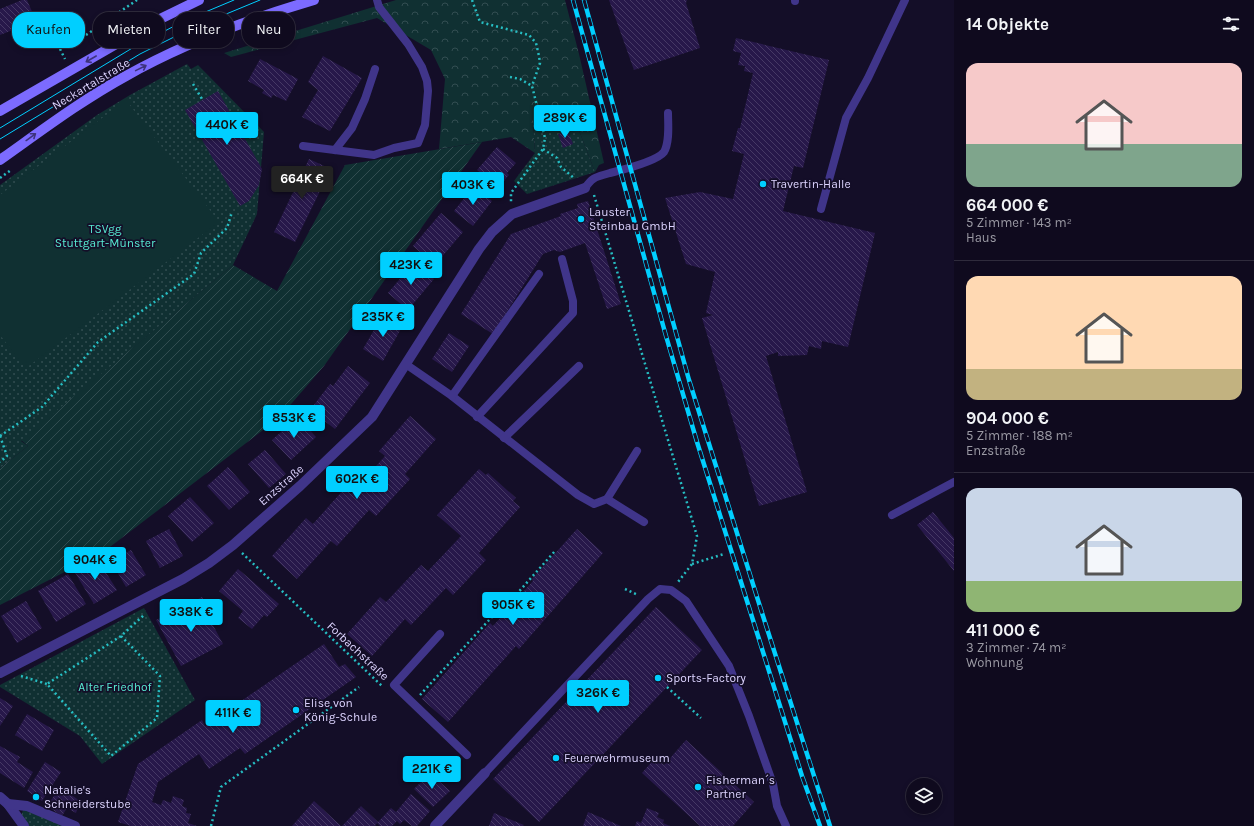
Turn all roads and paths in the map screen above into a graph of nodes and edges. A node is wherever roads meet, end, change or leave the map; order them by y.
1 (137, 0) edge
2 (199, 0) edge
3 (314, 0) edge
4 (377, 0) edge
5 (472, 0) edge
6 (905, 0) edge
7 (86, 36) dead end
8 (374, 68) dead end
9 (510, 77) dead end
10 (193, 84) dead end
11 (532, 86) junction
12 (202, 99) dead end
13 (0, 111) edge
14 (668, 113) dead end
15 (303, 146) dead end
16 (543, 148) junction
17 (335, 150) junction
18 (0, 160) edge
19 (561, 167) dead end
20 (12, 169) dead end
21 (0, 178) edge
22 (589, 191) junction
23 (822, 209) dead end
24 (232, 212) dead end
25 (512, 214) junction
26 (562, 259) dead end
27 (539, 274) dead end
28 (407, 365) junction
29 (580, 366) dead end
30 (452, 396) junction
31 (477, 417) junction
32 (0, 436) edge
33 (504, 438) junction
34 (637, 451) dead end
35 (0, 462) edge
36 (954, 482) edge
37 (607, 500) junction
38 (892, 515) dead end
39 (644, 522) dead end
40 (233, 545) junction
41 (555, 551) dead end
42 (724, 554) dead end
43 (692, 564) junction
44 (671, 590) junction
45 (149, 610) dead end
46 (440, 634) dead end
47 (121, 636) junction
48 (0, 673) edge
49 (16, 676) dead end
50 (47, 684) junction
51 (383, 686) dead end
52 (359, 687) dead end
53 (667, 687) dead end
54 (413, 703) junction
55 (701, 718) dead end
56 (468, 755) dead end
57 (485, 773) joint
58 (0, 797) edge
59 (4, 807) edge
60 (24, 826) edge
61 (74, 826) edge
62 (211, 826) edge
63 (435, 826) edge
64 (786, 826) edge

1 - 7 path
2 -> 13 main road, Neckartalstraße
18 -> 3 main road, Neckartalstraße
4 - 17 lane
5 - 11 path
6 - 23 lane
8 - 17 lane
9 - 11 path
10 - 12 path
11 - 16 path
14 - 22 lane
15 - 17 lane
16 - 19 path
16 - 25 path
20 - 21 path
22 - 25 street, Enzstraße
22 - 43 path
24 - 32 path
25 - 28 street, Enzstraße
26 - 31 lane
27 - 30 lane
28 - 30 lane
28 - 40 street, Enzstraße
29 - 33 lane
30 - 31 lane
31 - 33 lane
32 - 35 path
33 - 37 lane
34 - 37 lane
36 - 38 lane
37 - 39 lane
40 - 48 street, Enzstraße
40 - 51 path, Forbachstraße
41 - 54 path
42 - 43 path
43 - 44 path
44 - 57 lane
44 - 64 lane
45 - 47 path
46 - 54 lane
47 - 50 path
47 - 50 path
49 - 50 path
52 - 62 path
53 - 55 path
54 - 56 lane
57 - 63 street
58 - 59 street
59 - 60 street
59 - 61 street

